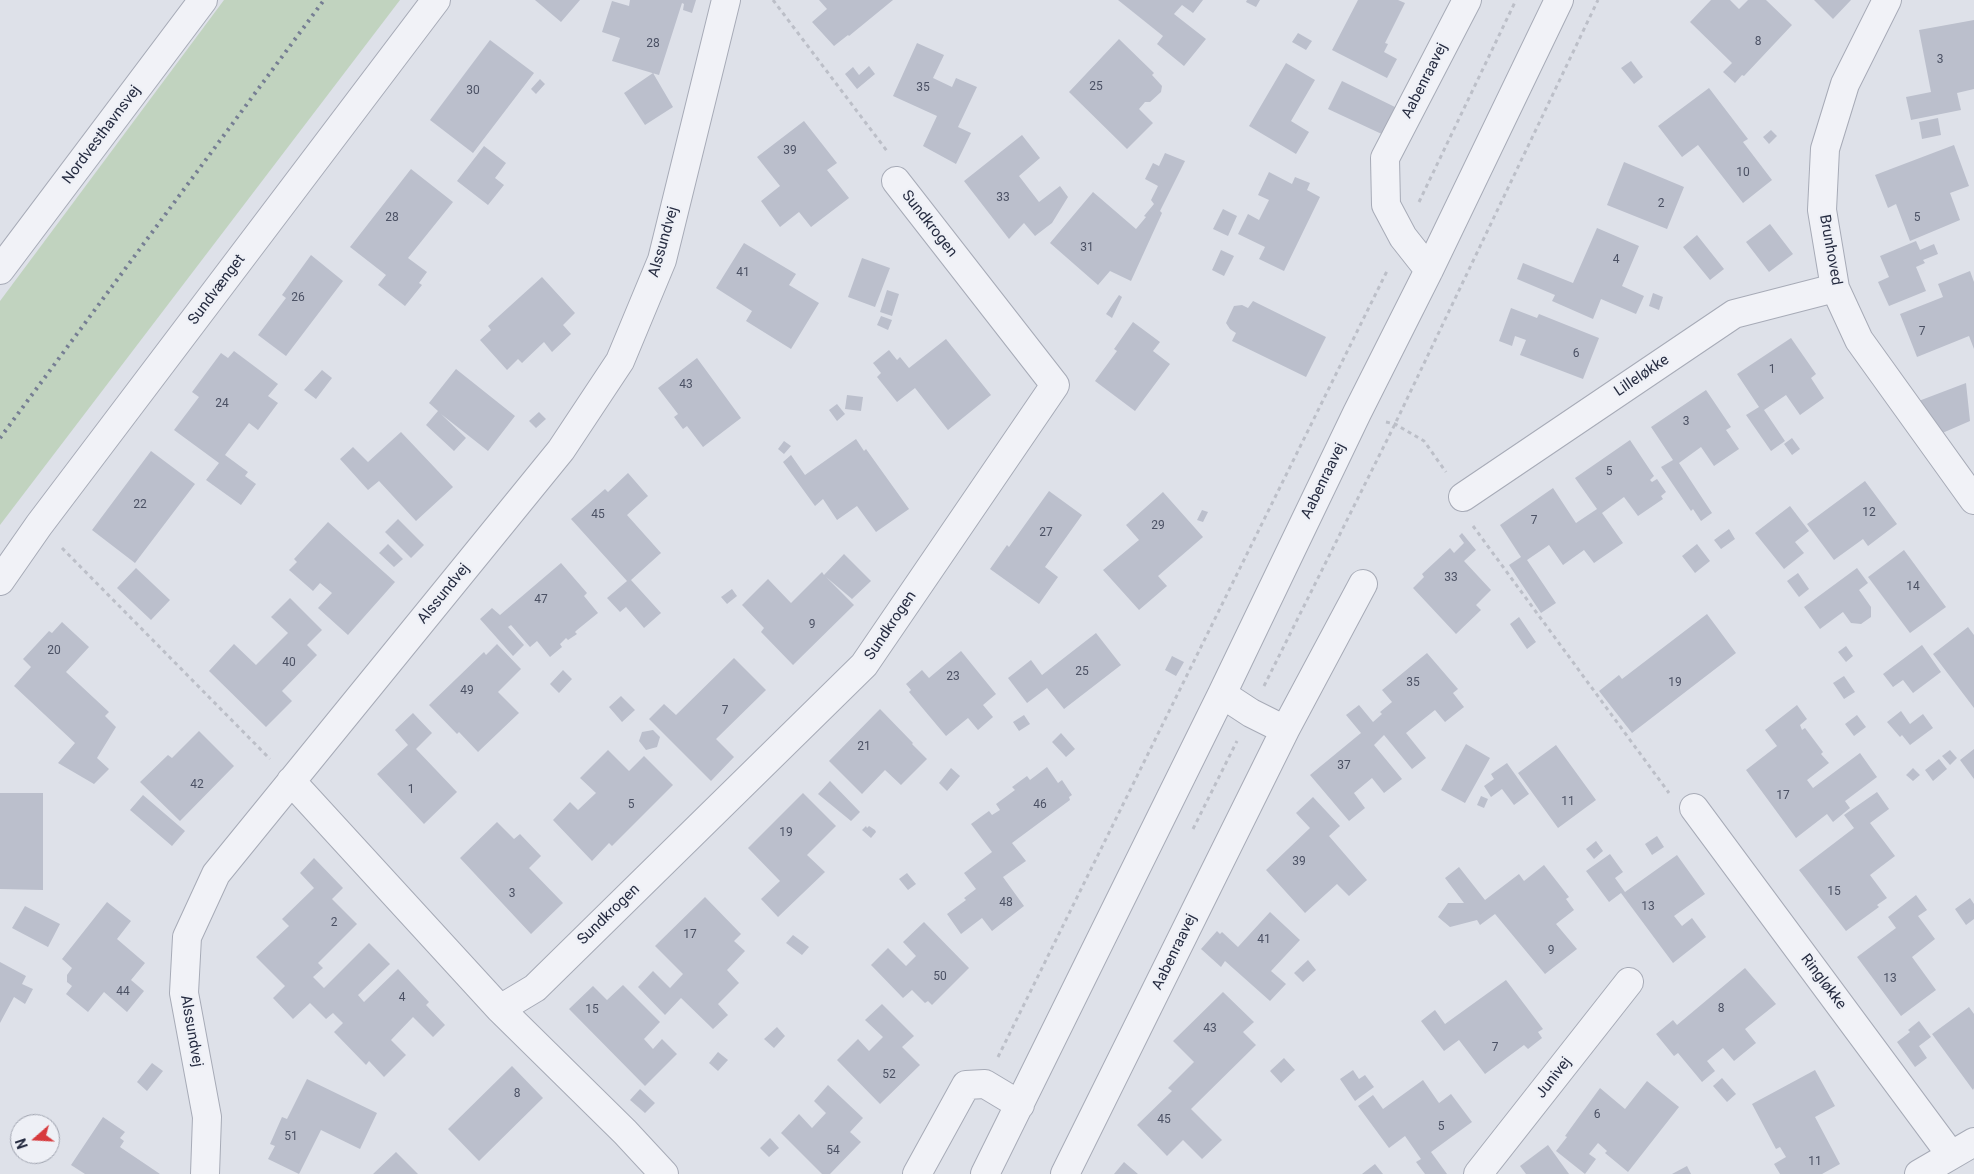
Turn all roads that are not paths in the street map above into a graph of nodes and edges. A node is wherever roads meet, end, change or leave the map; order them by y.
1 (203, 0) edge
2 (436, 0) edge
3 (726, 0) edge
4 (1466, 0) edge
5 (1559, 0) edge
6 (1887, 0) edge
7 (896, 181) road end
8 (0, 270) edge
9 (1429, 270) junction
10 (1835, 288) junction
11 (1463, 497) road end
12 (1974, 500) edge
13 (0, 581) edge
14 (1363, 584) dead end
15 (1222, 694) junction
16 (1286, 730) junction
17 (291, 780) junction
18 (1694, 808) road end
19 (1629, 982) dead end
20 (500, 1009) junction
21 (1020, 1105) junction
22 (1963, 1149) edge
23 (205, 1174) edge
24 (664, 1174) edge
25 (917, 1174) edge
26 (985, 1174) edge
27 (1065, 1174) edge
28 (1478, 1174) edge
29 (1919, 1174) edge

1 - 8 street, Nordvesthavnsvej
2 - 13 street, Sundvænget
3 - 17 street, Alssundvej
4 - 9 street, Aabenraavej
5 - 9 street, Aabenraavej
6 - 10 street, Brunhoved
7 - 20 street, Sundkrogen
9 - 15 street, Aabenraavej
10 - 11 street, Lilleløkke
10 - 12 street, Brunhoved
14 - 16 street, Aabenraavej
15 - 16 street
15 - 21 street, Aabenraavej
16 - 27 street, Aabenraavej
17 - 20 street
17 - 23 street, Alssundvej
18 - 22 street, Ringløkke
19 - 28 street, Junivej
20 - 24 street
21 - 25 street
21 - 26 street, Aabenraavej
22 - 29 street, Ringløkke

